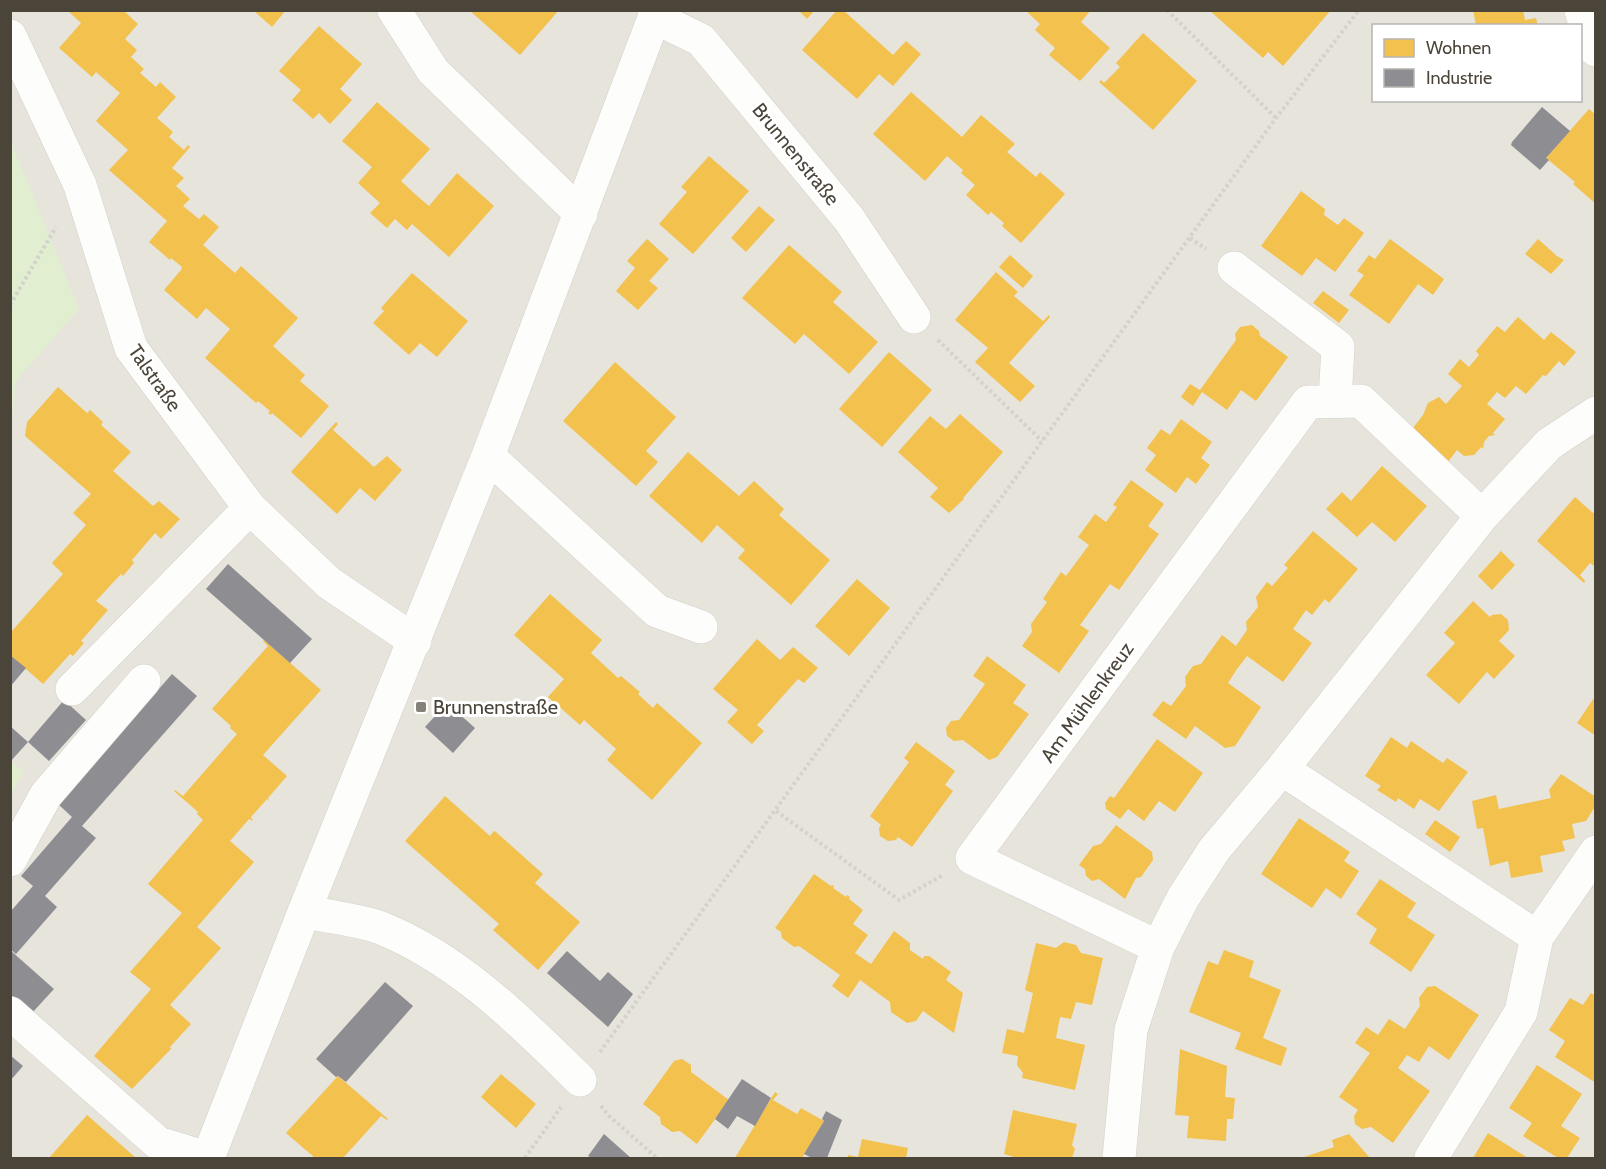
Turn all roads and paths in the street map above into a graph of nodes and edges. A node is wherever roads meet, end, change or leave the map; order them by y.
1 (394, 10) edge
2 (1167, 10) edge
3 (1359, 10) edge
4 (1581, 10) edge
5 (655, 14) edge
6 (10, 36) edge
7 (1596, 50) edge
8 (1276, 118) junction
9 (80, 185) junction
10 (581, 214) junction
11 (1234, 268) dead end
12 (10, 305) edge
13 (914, 317) joint
14 (1335, 402) junction
15 (1596, 413) edge
16 (1042, 441) junction
17 (488, 456) junction
18 (250, 508) junction
19 (1482, 516) junction
20 (701, 627) dead end
21 (415, 641) junction
22 (144, 681) dead end
23 (72, 689) dead end
24 (1282, 769) junction
25 (776, 811) junction
26 (1596, 852) edge
27 (972, 858) junction
28 (10, 860) edge
29 (304, 912) junction
30 (1537, 937) junction
31 (1158, 947) junction
32 (10, 1013) edge
33 (580, 1080) junction
34 (207, 1158) edge
35 (525, 1158) edge
36 (657, 1158) edge
37 (1119, 1158) edge
38 (1431, 1158) edge

1 - 10 street
2 - 8 path
3 - 8 path
4 - 7 street
5 - 10 street, Brunnenstraße
5 - 13 street, Brunnenstraße
6 - 9 street, Talstraße
8 - 16 path
9 - 12 path
9 - 18 street, Talstraße
10 - 17 street, Brunnenstraße
11 - 14 street
13 - 16 path
14 - 19 street, Am Mühlenkreuz
14 - 27 street, Am Mühlenkreuz
15 - 19 street
16 - 25 path
17 - 20 street
17 - 21 street, Brunnenstraße
18 - 21 street, Talstraße
18 - 23 street
19 - 24 street
21 - 29 street, Brunnenstraße
22 - 28 street
24 - 30 street
24 - 31 street
25 - 27 path
25 - 33 path
26 - 30 street
27 - 31 street
29 - 33 street
29 - 34 street, Brunnenstraße
30 - 38 street
31 - 37 street
32 - 34 street
33 - 35 path
33 - 36 path

